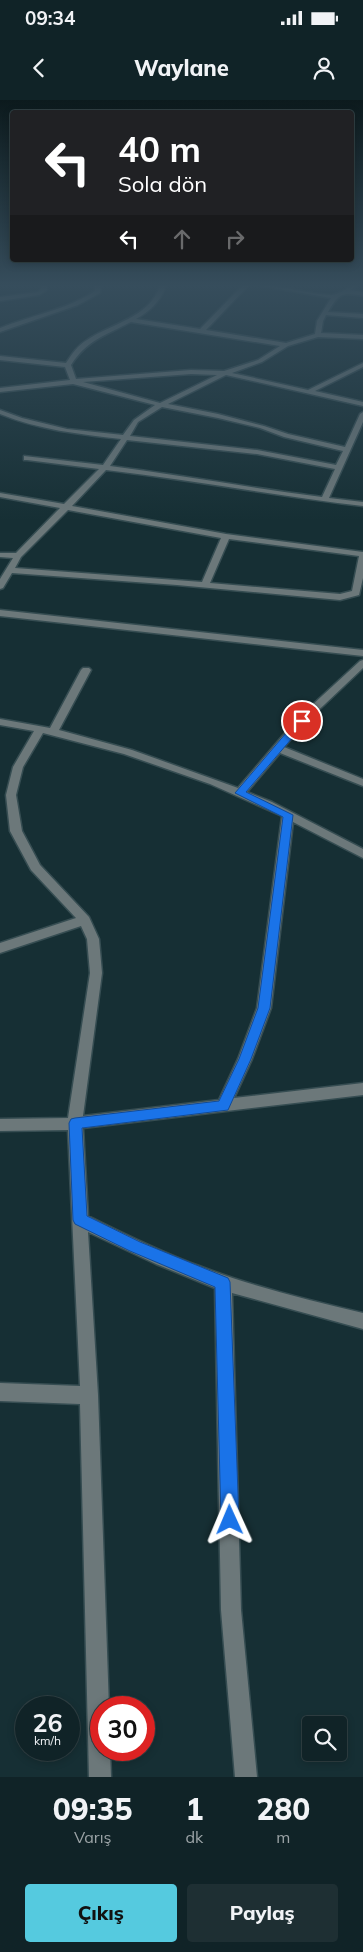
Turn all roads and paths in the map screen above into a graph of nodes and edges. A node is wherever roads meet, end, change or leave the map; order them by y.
1 (61, 364) edge
2 (249, 364) edge
3 (68, 365) joint
4 (363, 366) edge
5 (225, 373) junction
6 (74, 382) junction
7 (0, 390) edge
8 (309, 392) junction
9 (363, 404) edge
10 (161, 405) junction
11 (0, 412) edge
12 (363, 414) edge
13 (126, 437) junction
14 (347, 450) junction
15 (27, 458) dead end
16 (106, 466) junction
17 (339, 468) junction
18 (0, 495) edge
19 (325, 499) junction
20 (363, 504) edge
21 (64, 508) junction
22 (226, 536) junction
23 (0, 555) edge
24 (363, 555) edge
25 (18, 556) junction
26 (10, 570) junction
27 (205, 585) junction
28 (0, 586) edge
29 (0, 613) edge
30 (363, 653) edge
31 (363, 663) edge
32 (86, 670) dead end
33 (0, 722) edge
34 (46, 731) junction
35 (277, 748) junction
36 (363, 783) edge
37 (240, 793) junction
38 (6, 806) edge
39 (288, 815) junction
40 (363, 854) edge
41 (85, 920) junction
42 (0, 948) edge
43 (363, 1089) edge
44 (223, 1106) junction
45 (75, 1123) junction
46 (0, 1125) edge
47 (80, 1220) junction
48 (223, 1282) junction
49 (363, 1321) edge
50 (0, 1392) edge
51 (89, 1395) junction
52 (100, 1777) edge
53 (246, 1777) edge

1 - 3 street
2 - 5 street
3 - 6 street
4 - 8 street
5 - 6 street
5 - 8 street
5 - 10 street
6 - 7 street
6 - 10 street
8 - 9 street
10 - 13 street
10 - 14 street
11 - 13 street
12 - 14 street
13 - 16 street
13 - 17 street
14 - 17 street
15 - 16 street
16 - 19 street
16 - 21 street
17 - 19 street
18 - 21 street
19 - 20 street
21 - 22 street
21 - 25 street
22 - 24 street
22 - 27 street
23 - 25 street
24 - 27 street
25 - 26 street
26 - 27 street
26 - 28 street
29 - 30 street
31 - 35 street
32 - 34 street
33 - 34 street
34 - 37 street
34 - 38 street
35 - 36 street
35 - 37 street
37 - 39 street
38 - 41 street
39 - 40 street
39 - 44 street
41 - 42 street
41 - 45 street
43 - 44 street
44 - 45 street
45 - 46 street
45 - 47 street
47 - 48 street
47 - 51 street
48 - 49 street
48 - 53 street
50 - 51 street
51 - 52 street

